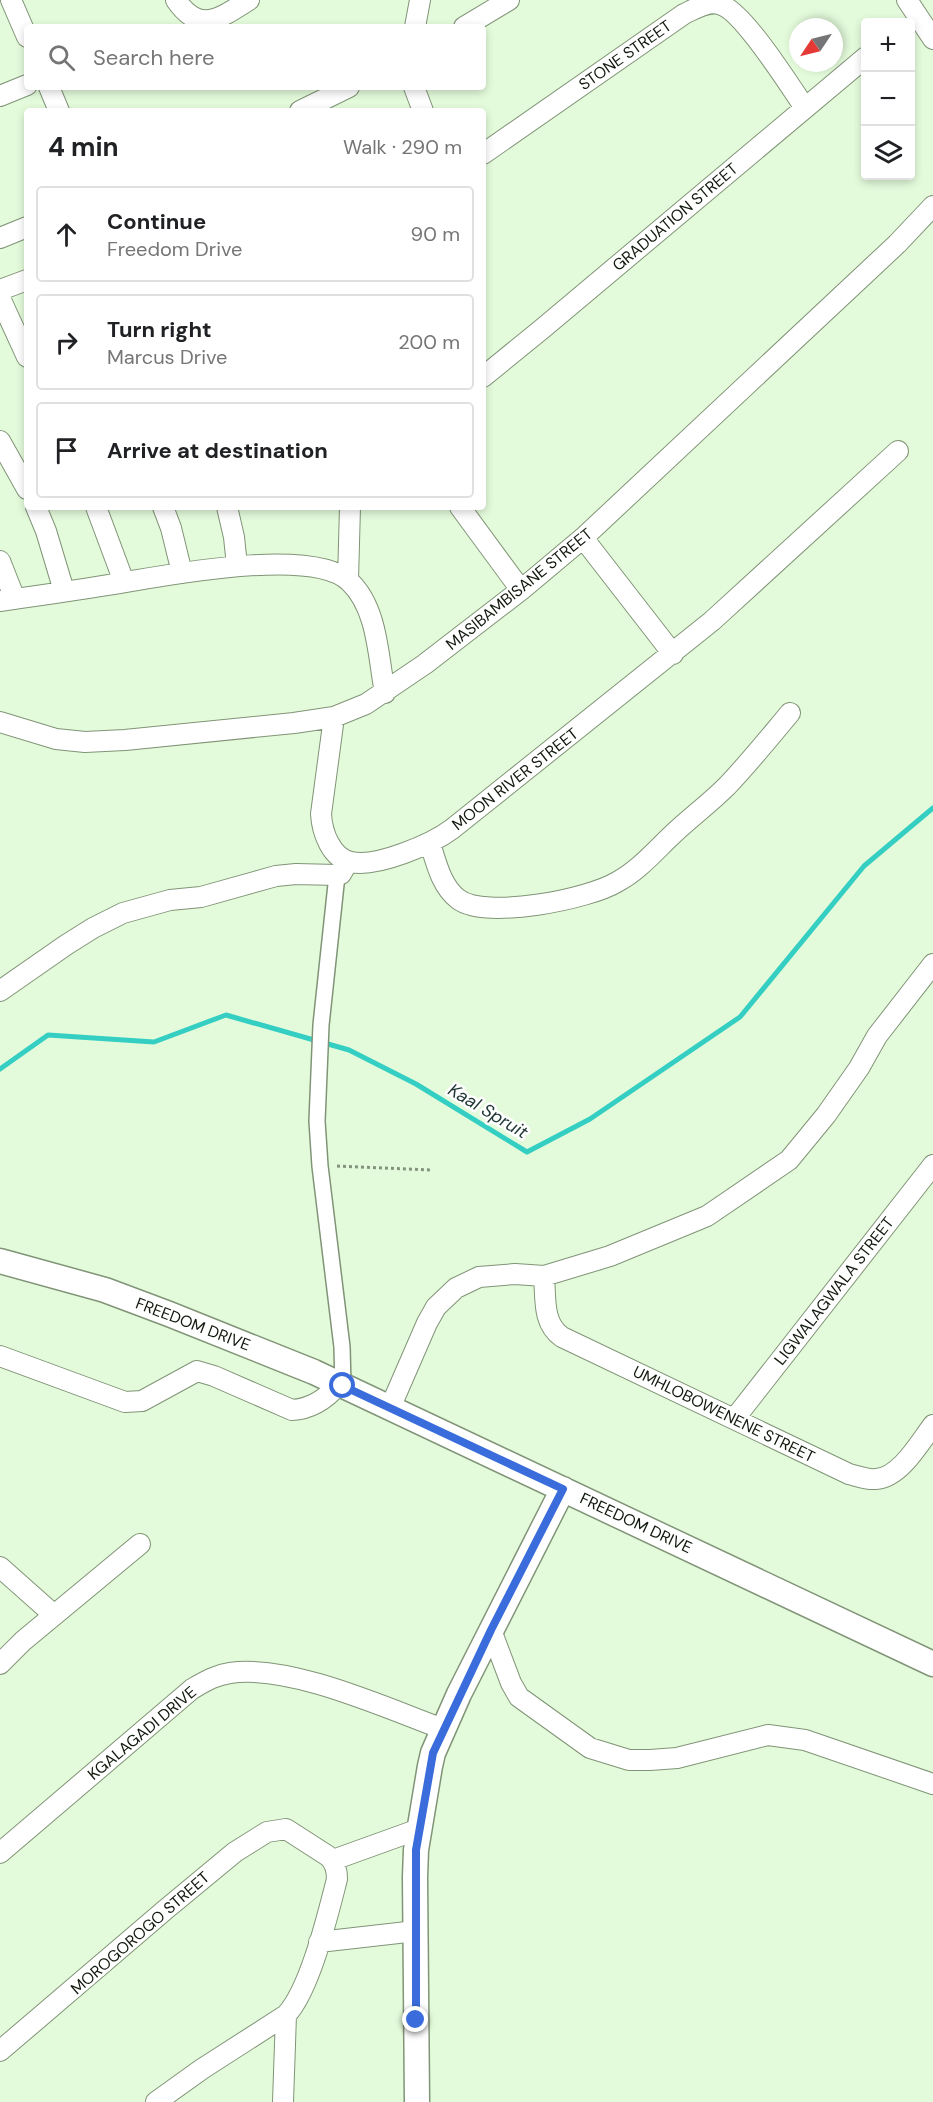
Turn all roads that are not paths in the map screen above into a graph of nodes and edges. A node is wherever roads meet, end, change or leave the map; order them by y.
1 (10, 0) edge
2 (176, 0) edge
3 (249, 0) edge
4 (420, 0) edge
5 (510, 0) edge
6 (910, 12) edge
7 (416, 24) edge
8 (469, 24) edge
9 (24, 31) edge
10 (933, 39) edge
11 (861, 61) edge
12 (24, 86) edge
13 (50, 90) edge
14 (343, 90) edge
15 (415, 90) edge
16 (0, 96) edge
17 (58, 108) edge
18 (306, 108) edge
19 (422, 108) edge
20 (805, 108) junction
21 (486, 152) edge
22 (933, 206) edge
23 (24, 228) edge
24 (0, 238) edge
25 (24, 281) edge
26 (0, 290) edge
27 (0, 298) edge
28 (24, 350) edge
29 (486, 375) edge
30 (0, 441) edge
31 (898, 451) dead end
32 (24, 484) edge
33 (37, 510) edge
34 (97, 510) edge
35 (164, 510) edge
36 (228, 510) edge
37 (350, 510) edge
38 (462, 510) edge
39 (583, 538) junction
40 (0, 561) edge
41 (237, 566) junction
42 (182, 573) junction
43 (348, 580) junction
44 (124, 582) junction
45 (521, 590) junction
46 (64, 591) junction
47 (8, 600) edge
48 (673, 654) junction
49 (385, 693) junction
50 (790, 714) dead end
51 (334, 717) junction
52 (0, 722) edge
53 (430, 843) junction
54 (343, 868) junction
55 (933, 964) edge
56 (0, 991) edge
57 (933, 1165) edge
58 (0, 1261) edge
59 (544, 1276) junction
60 (0, 1356) edge
61 (341, 1385) junction
62 (390, 1408) junction
63 (735, 1418) junction
64 (933, 1425) edge
65 (563, 1489) junction
66 (140, 1544) dead end
67 (0, 1567) edge
68 (54, 1615) junction
69 (491, 1630) junction
70 (0, 1664) edge
71 (933, 1664) edge
72 (444, 1730) junction
73 (933, 1784) edge
74 (419, 1829) junction
75 (0, 1853) edge
76 (333, 1860) junction
77 (416, 1931) junction
78 (319, 1942) junction
79 (286, 2015) junction
80 (0, 2051) edge
81 (156, 2102) edge
82 (283, 2102) edge
83 (417, 2102) edge

1 - 9 street
2 - 3 street
4 - 7 street
5 - 8 street
6 - 10 street
11 - 20 street, GRADUATION STREET
12 - 16 street
13 - 17 street
14 - 18 street
15 - 19 street
20 - 21 street, STONE STREET
20 - 29 street, GRADUATION STREET
22 - 39 street, MASIBAMBISANE STREET
23 - 24 street
25 - 26 street
27 - 28 street
30 - 32 street
31 - 48 street, MOON RIVER STREET
33 - 46 street
34 - 44 street
35 - 42 street
36 - 41 street
37 - 43 street
38 - 45 street
39 - 45 street, MASIBAMBISANE STREET
39 - 48 street
40 - 47 street
41 - 42 street
41 - 43 street
42 - 44 street
43 - 49 street
44 - 46 street
45 - 49 street, MASIBAMBISANE STREET
46 - 47 street
48 - 53 street, MOON RIVER STREET
49 - 51 street, MASIBAMBISANE STREET
50 - 53 street
51 - 52 street, MASIBAMBISANE STREET
51 - 54 street
53 - 54 street, MOON RIVER STREET
54 - 56 street, MOON RIVER STREET
54 - 61 street
55 - 59 street
57 - 63 street, LIGWALAGWALA STREET
58 - 61 street, FREEDOM DRIVE
59 - 62 street
59 - 63 street, UMHLOBOWENENE STREET
60 - 61 street
61 - 62 street, FREEDOM DRIVE
62 - 65 street, FREEDOM DRIVE
63 - 64 street, UMHLOBOWENENE STREET
65 - 69 street
65 - 71 street, FREEDOM DRIVE
66 - 68 street
67 - 68 street
68 - 70 street
69 - 72 street
69 - 73 street
72 - 74 street
72 - 75 street, KGALAGADI DRIVE
74 - 76 street
74 - 77 street
76 - 78 street
76 - 80 street, MOROGOROGO STREET
77 - 78 street
77 - 83 street
78 - 79 street
79 - 81 street
79 - 82 street

